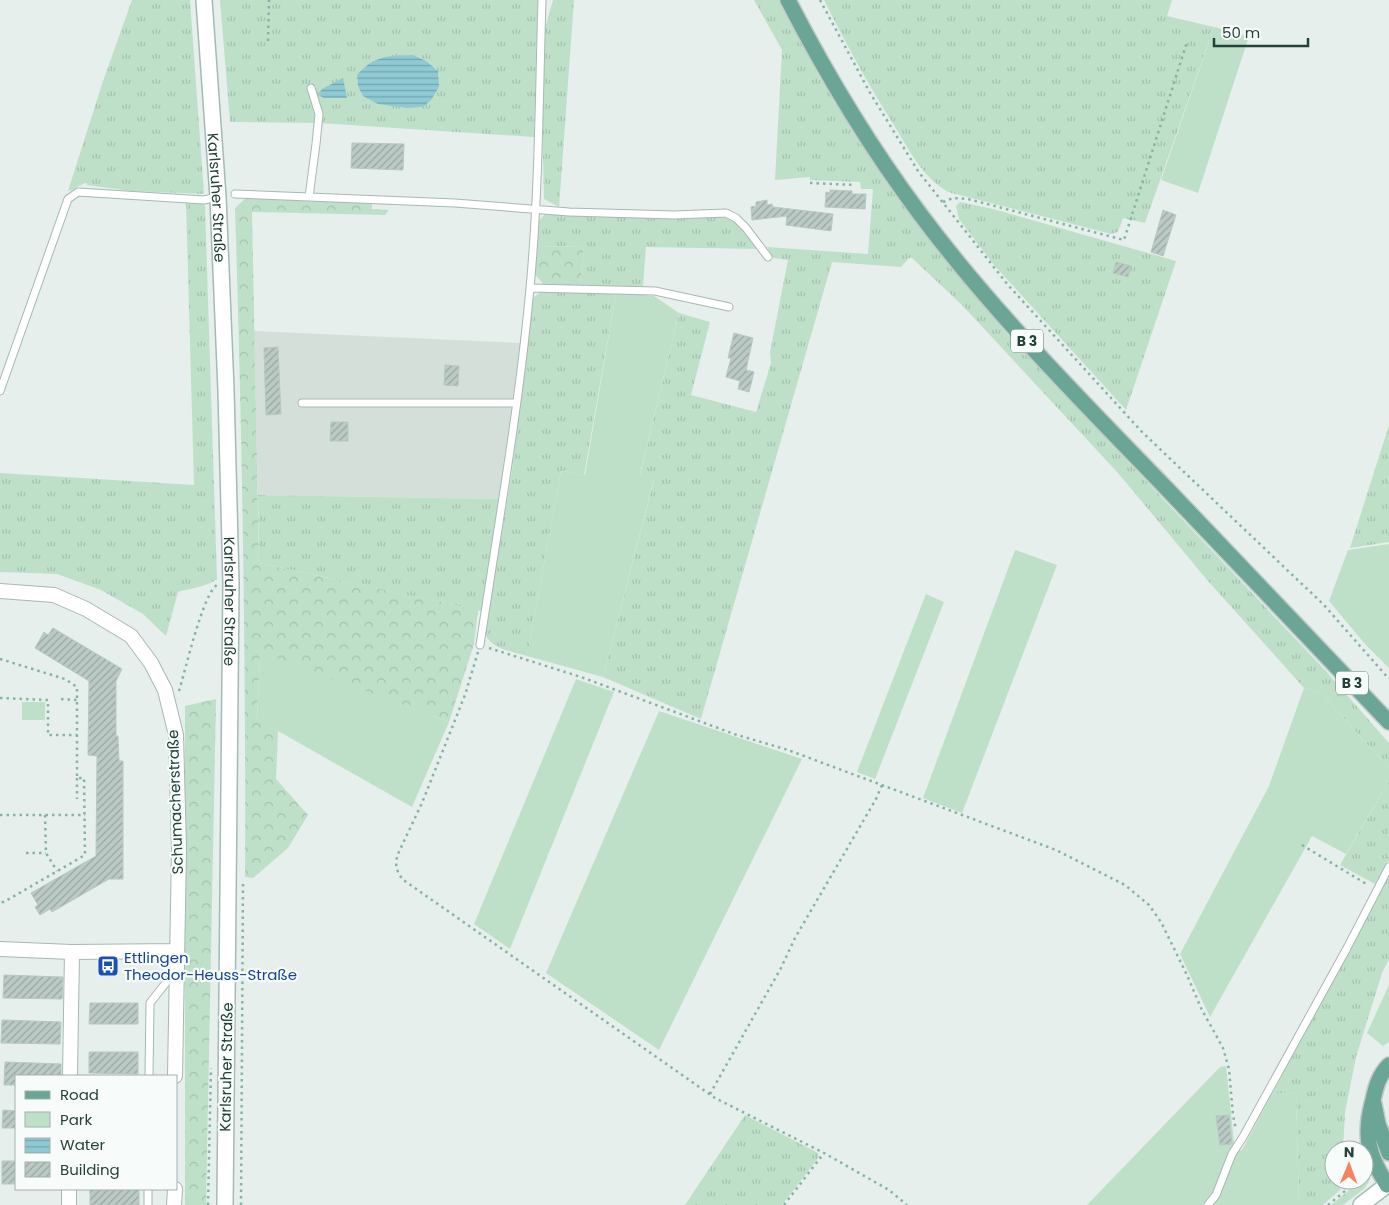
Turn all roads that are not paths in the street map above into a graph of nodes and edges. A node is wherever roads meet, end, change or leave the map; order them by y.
1 (204, 0) edge
2 (542, 0) edge
3 (788, 0) edge
4 (311, 88) dead end
5 (235, 194) dead end
6 (218, 197) junction
7 (309, 197) junction
8 (536, 209) junction
9 (768, 257) dead end
10 (530, 288) junction
11 (729, 307) dead end
12 (0, 391) edge
13 (302, 403) dead end
14 (516, 403) junction
15 (0, 590) edge
16 (480, 644) road end
17 (1389, 722) edge
18 (1389, 867) edge
19 (0, 950) edge
20 (176, 951) junction
21 (72, 952) junction
22 (176, 970) junction
23 (1389, 1064) edge
24 (70, 1075) edge
25 (149, 1075) edge
26 (175, 1075) edge
27 (1373, 1100) junction
28 (1387, 1144) edge
29 (1388, 1185) edge
30 (69, 1190) edge
31 (148, 1190) edge
32 (174, 1190) edge
33 (69, 1205) edge
34 (148, 1205) edge
35 (174, 1205) edge
36 (225, 1205) edge
37 (1208, 1205) edge
38 (1361, 1205) edge

1 - 6 main road, Karlsruher Straße
2 - 8 lane
3 - 17 main road, B 3
4 - 7 lane
5 - 7 lane
6 - 12 lane
6 - 36 main road, Karlsruher Straße
7 - 8 lane
8 - 9 lane
8 - 10 lane
10 - 11 lane
10 - 14 lane
13 - 14 lane
14 - 16 lane
15 - 20 street, Schumacherstraße
18 - 37 lane
19 - 21 street
20 - 21 street
20 - 22 street, Schumacherstraße
21 - 24 street
22 - 25 lane
22 - 26 street, Schumacherstraße
23 - 27 main road
27 - 28 main road
27 - 29 main road
29 - 38 main road
30 - 33 street
31 - 34 lane
32 - 35 street

